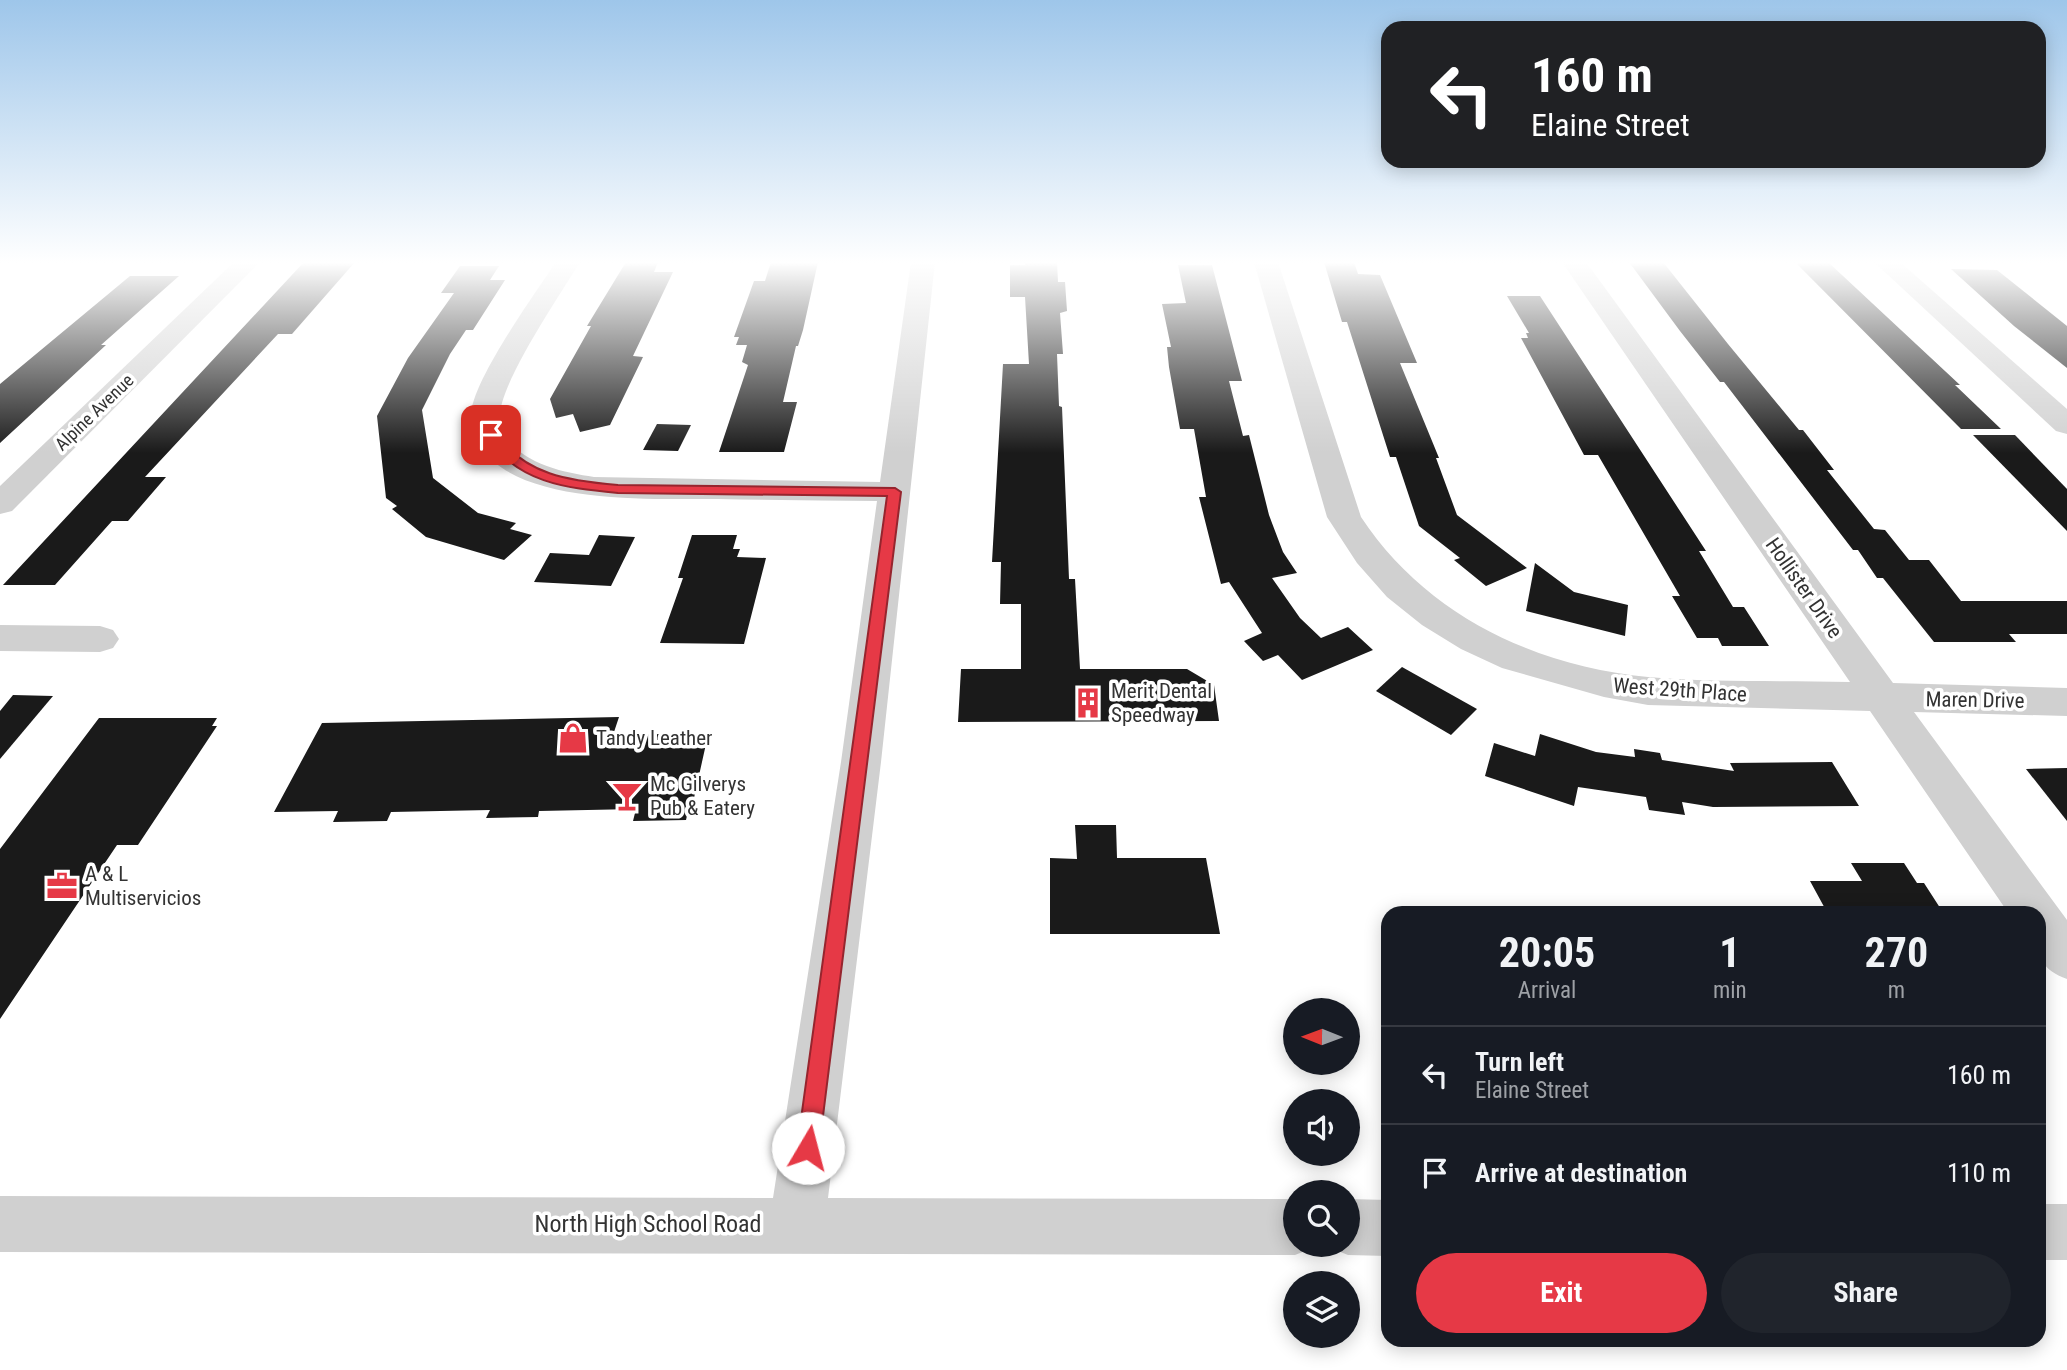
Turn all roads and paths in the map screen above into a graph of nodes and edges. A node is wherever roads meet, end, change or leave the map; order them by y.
1 (183, 326) edge
2 (530, 326) edge
3 (915, 326) edge
4 (1286, 326) edge
5 (1619, 326) edge
6 (1957, 326) edge
7 (2067, 425) edge
8 (895, 492) junction
9 (0, 505) edge
10 (0, 638) edge
11 (100, 639) dead end
12 (1882, 698) junction
13 (2067, 702) edge
14 (2029, 906) edge
15 (2046, 928) edge
16 (2067, 958) edge
17 (0, 1224) edge
18 (797, 1224) junction
19 (1283, 1227) edge
20 (1360, 1227) edge
21 (1381, 1228) edge
22 (2046, 1232) edge
23 (2067, 1232) edge

1 - 9 street, Alpine Avenue
2 - 8 street
3 - 8 street
4 - 12 street, West 29th Place
5 - 12 street, Hollister Drive
6 - 7 street
8 - 18 street
10 - 11 street
12 - 13 street, Maren Drive
12 - 14 street, Hollister Drive
15 - 16 street
17 - 18 street, North High School Road
18 - 19 street, North High School Road
20 - 21 street
22 - 23 street

